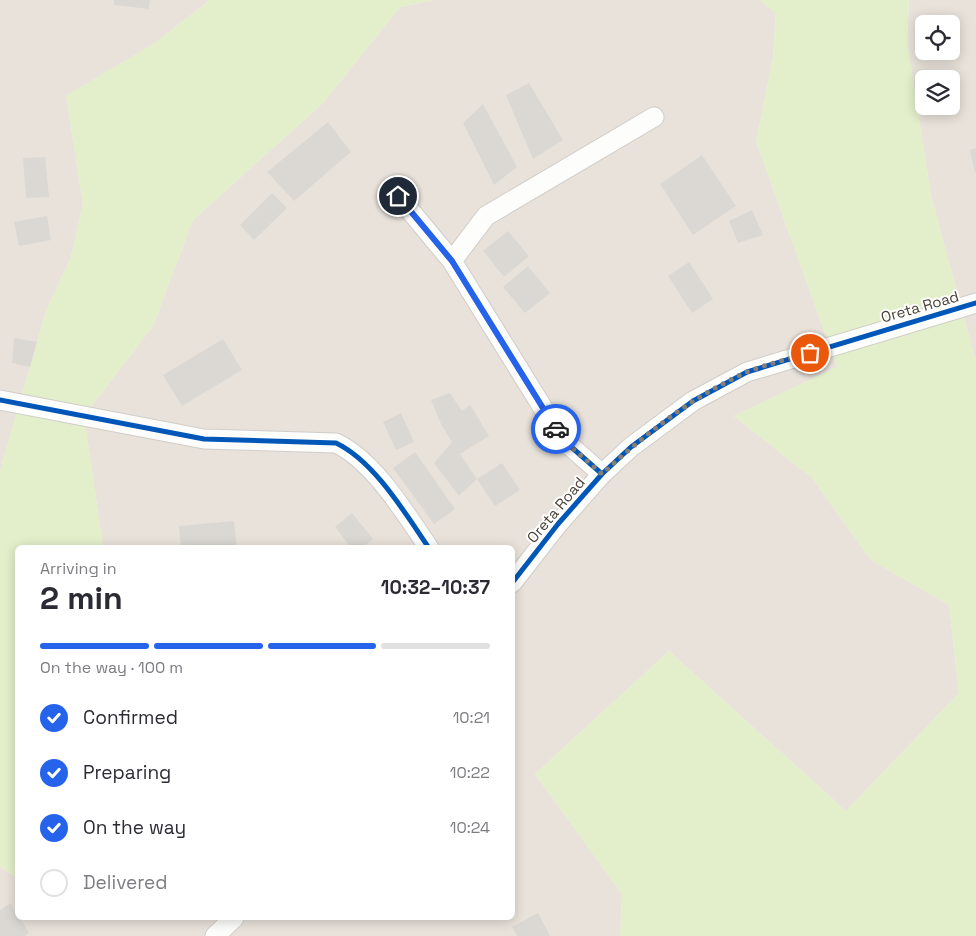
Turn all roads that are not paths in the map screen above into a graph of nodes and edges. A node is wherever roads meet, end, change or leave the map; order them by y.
1 (654, 117) dead end
2 (398, 196) dead end
3 (452, 261) junction
4 (976, 303) edge
5 (0, 400) edge
6 (602, 474) junction
7 (427, 545) edge
8 (515, 579) edge
9 (232, 920) edge
10 (216, 936) edge

1 - 3 street
2 - 3 street
3 - 6 street
4 - 6 street, Oreta Road
5 - 7 street
6 - 8 street, Oreta Road
9 - 10 street

